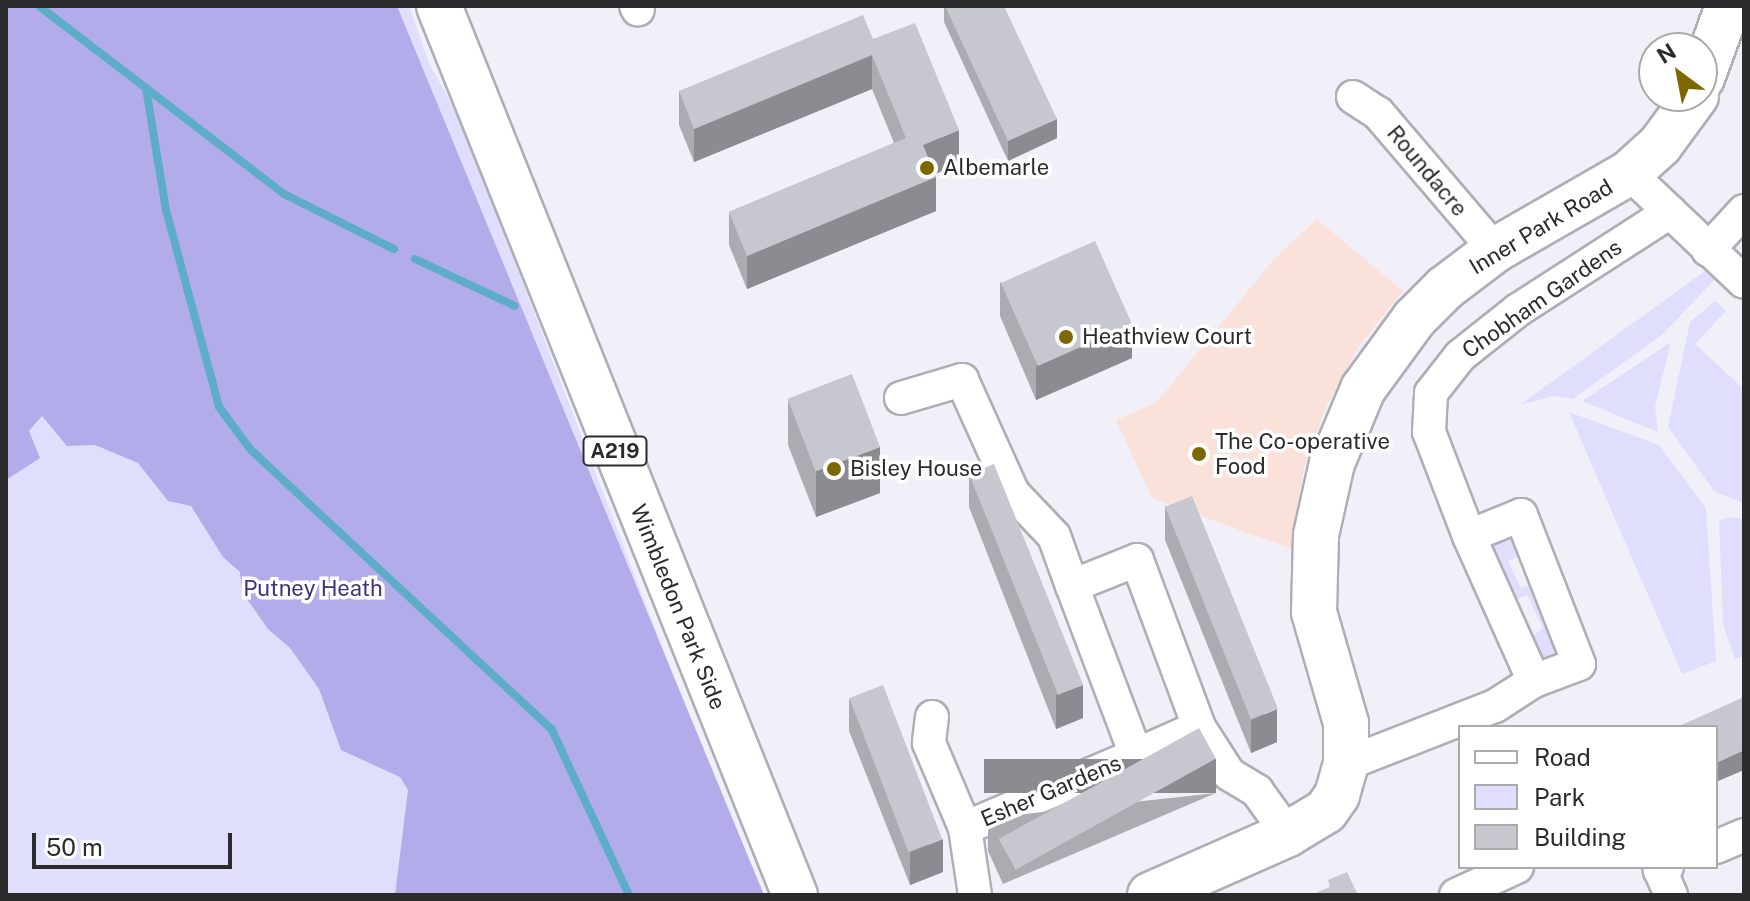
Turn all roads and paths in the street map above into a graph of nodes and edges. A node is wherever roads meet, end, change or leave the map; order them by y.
1 (439, 6) edge
2 (1728, 6) edge
3 (1718, 34) edge
4 (1353, 97) dead end
5 (1684, 112) edge
6 (1629, 173) junction
7 (1744, 211) edge
8 (1670, 212) junction
9 (1495, 250) junction
10 (1708, 250) junction
11 (1744, 282) edge
12 (901, 398) dead end
13 (1469, 536) junction
14 (1072, 586) junction
15 (1534, 681) junction
16 (932, 717) dead end
17 (1199, 727) junction
18 (1136, 755) junction
19 (1346, 764) junction
20 (965, 828) junction
21 (1288, 834) junction
22 (1744, 835) edge
23 (1718, 846) edge
24 (1513, 869) edge
25 (795, 895) edge
26 (975, 895) edge
27 (1150, 895) edge
28 (1456, 895) edge

1 - 25 street, Wimbledon Park Side / A219
2 - 3 street
4 - 9 street, Roundacre
5 - 6 street, Inner Park Road
6 - 8 street
6 - 9 street, Inner Park Road
7 - 10 street
8 - 10 street
8 - 13 street, Chobham Gardens
9 - 19 street, Inner Park Road
10 - 11 street
12 - 14 street, Esher Gardens
13 - 15 street, Chobham Gardens
13 - 15 street
14 - 17 street
14 - 18 street, Esher Gardens
15 - 19 street
16 - 20 street, Esher Gardens
17 - 18 street, Esher Gardens
17 - 21 street
18 - 20 street, Esher Gardens
19 - 21 street, Inner Park Road
20 - 26 street, Esher Gardens
21 - 27 street, Inner Park Road
22 - 23 street
24 - 28 street

